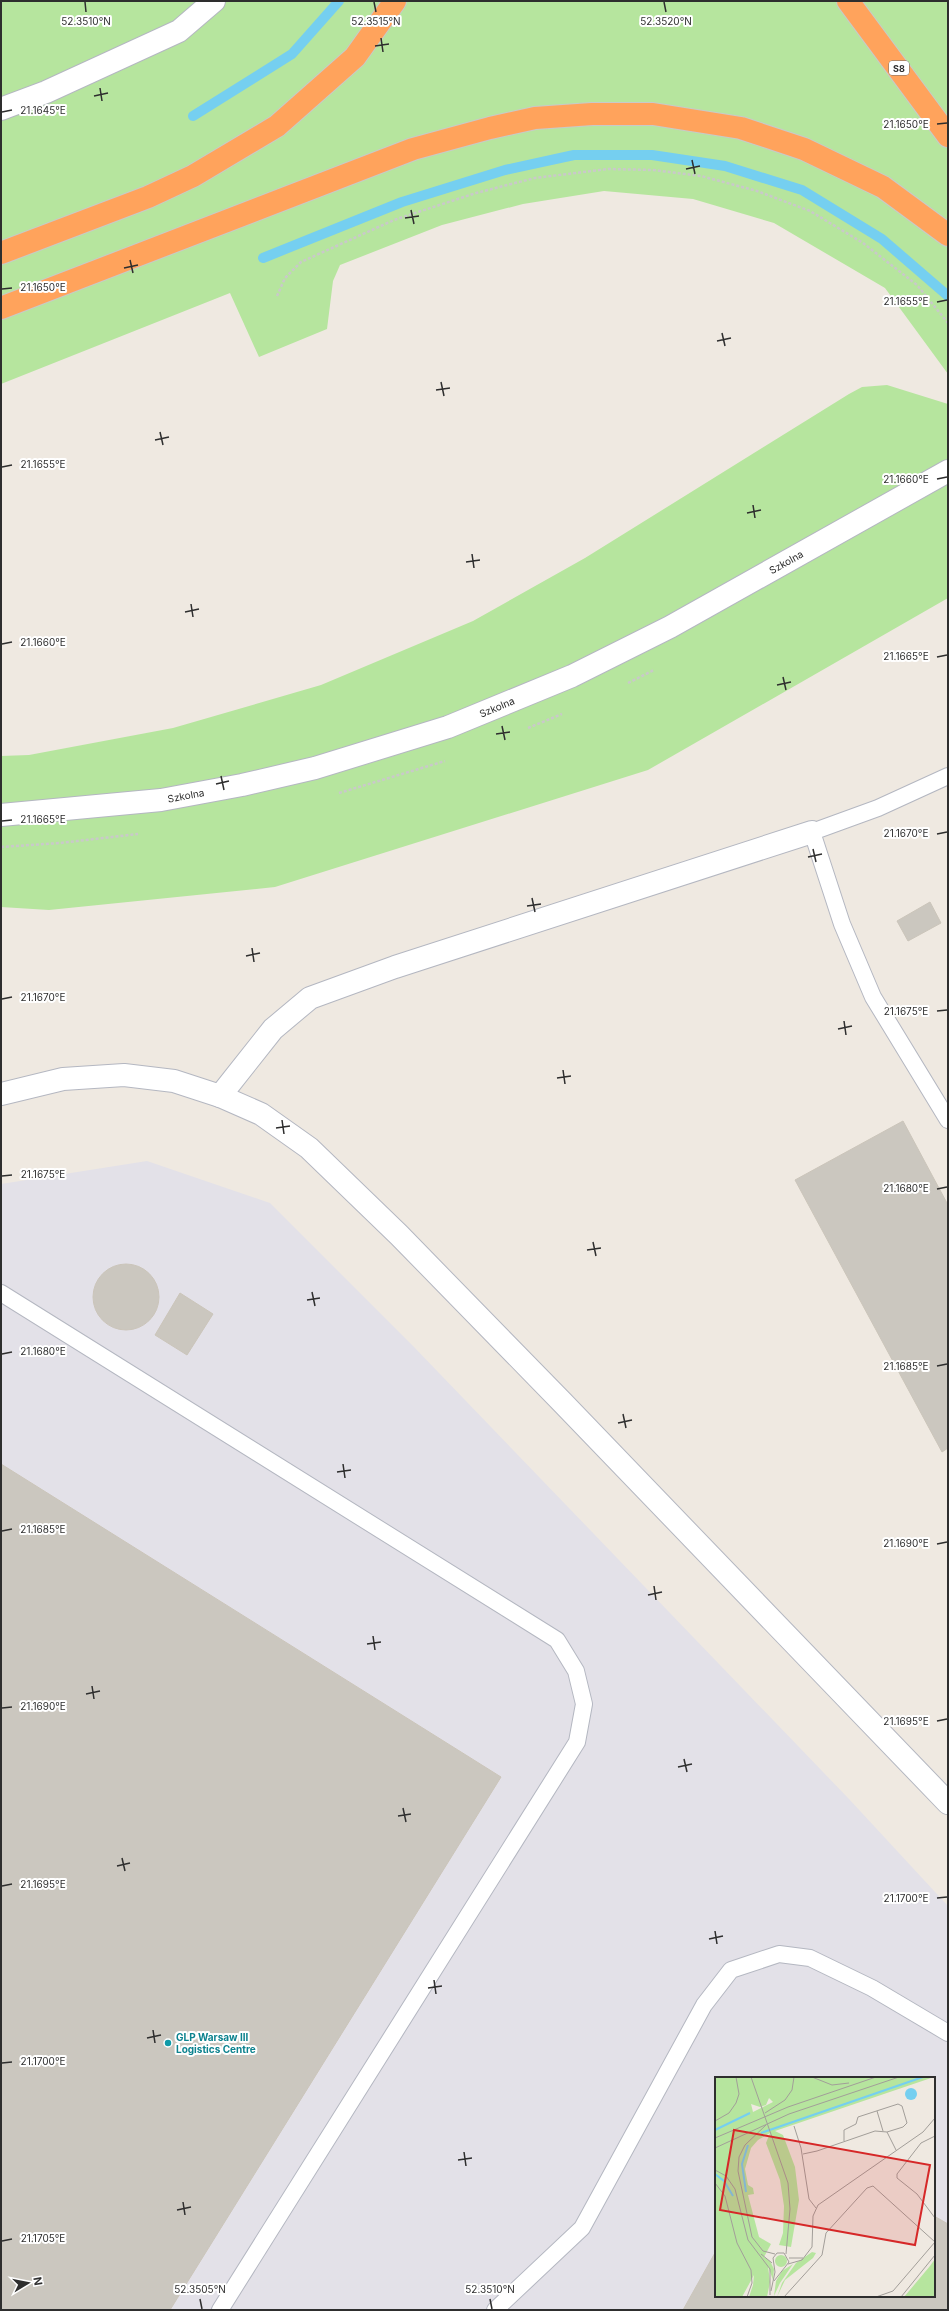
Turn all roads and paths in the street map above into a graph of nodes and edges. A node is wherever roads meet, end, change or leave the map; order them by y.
1 (214, 1) edge
2 (395, 1) edge
3 (848, 1) edge
4 (1, 109) edge
5 (948, 136) edge
6 (948, 235) edge
7 (1, 253) edge
8 (277, 296) dead end
9 (1, 308) edge
10 (948, 323) edge
11 (948, 470) edge
12 (948, 776) edge
13 (1, 815) edge
14 (812, 832) junction
15 (1, 1094) edge
16 (220, 1096) junction
17 (948, 1120) edge
18 (1, 1293) edge
19 (948, 1803) edge
20 (948, 2032) edge
21 (220, 2310) edge
22 (495, 2310) edge

1 - 4 street
2 - 7 highway
3 - 5 highway, S8
6 - 9 highway
8 - 10 path
11 - 13 street, Szkolna
12 - 14 lane
14 - 16 street
14 - 17 lane
15 - 16 street
16 - 19 street
18 - 21 lane
20 - 22 lane

